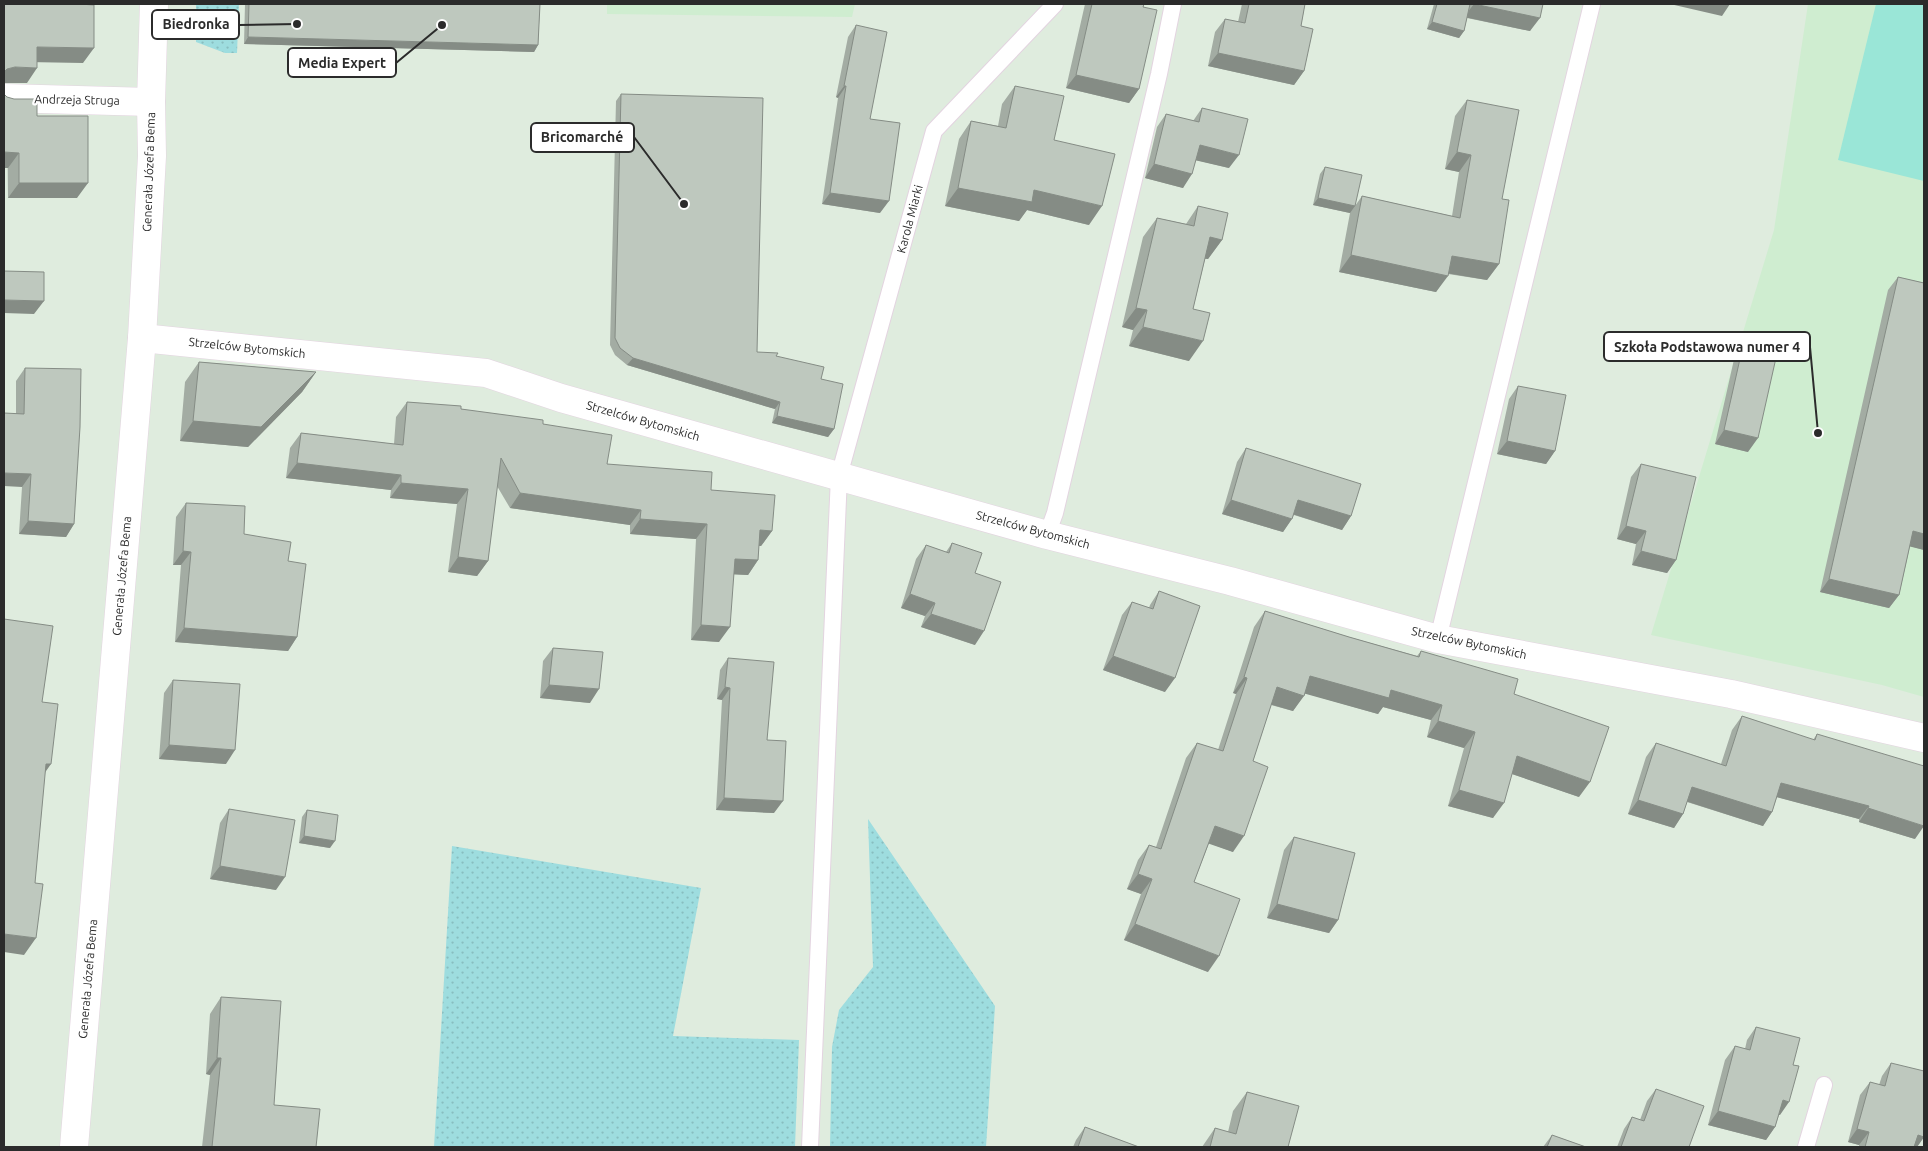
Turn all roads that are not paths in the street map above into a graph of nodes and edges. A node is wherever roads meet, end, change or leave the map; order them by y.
1 (154, 4) edge
2 (1055, 4) edge
3 (1173, 4) edge
4 (1592, 4) edge
5 (4, 98) edge
6 (151, 102) junction
7 (142, 338) junction
8 (839, 476) junction
9 (1047, 535) junction
10 (1438, 639) junction
11 (1924, 738) edge
12 (1824, 1085) dead end
13 (74, 1147) edge
14 (810, 1147) edge
15 (1806, 1147) edge

1 - 6 street, Generała Józefa Bema
2 - 8 lane, Karola Miarki
3 - 9 lane
4 - 10 lane
5 - 6 street, Andrzeja Struga
6 - 7 street, Generała Józefa Bema
7 - 8 street, Strzelców Bytomskich
7 - 13 street, Generała Józefa Bema
8 - 9 street, Strzelców Bytomskich
8 - 14 lane, Karola Miarki
9 - 10 street, Strzelców Bytomskich
10 - 11 street, Strzelców Bytomskich
12 - 15 lane

